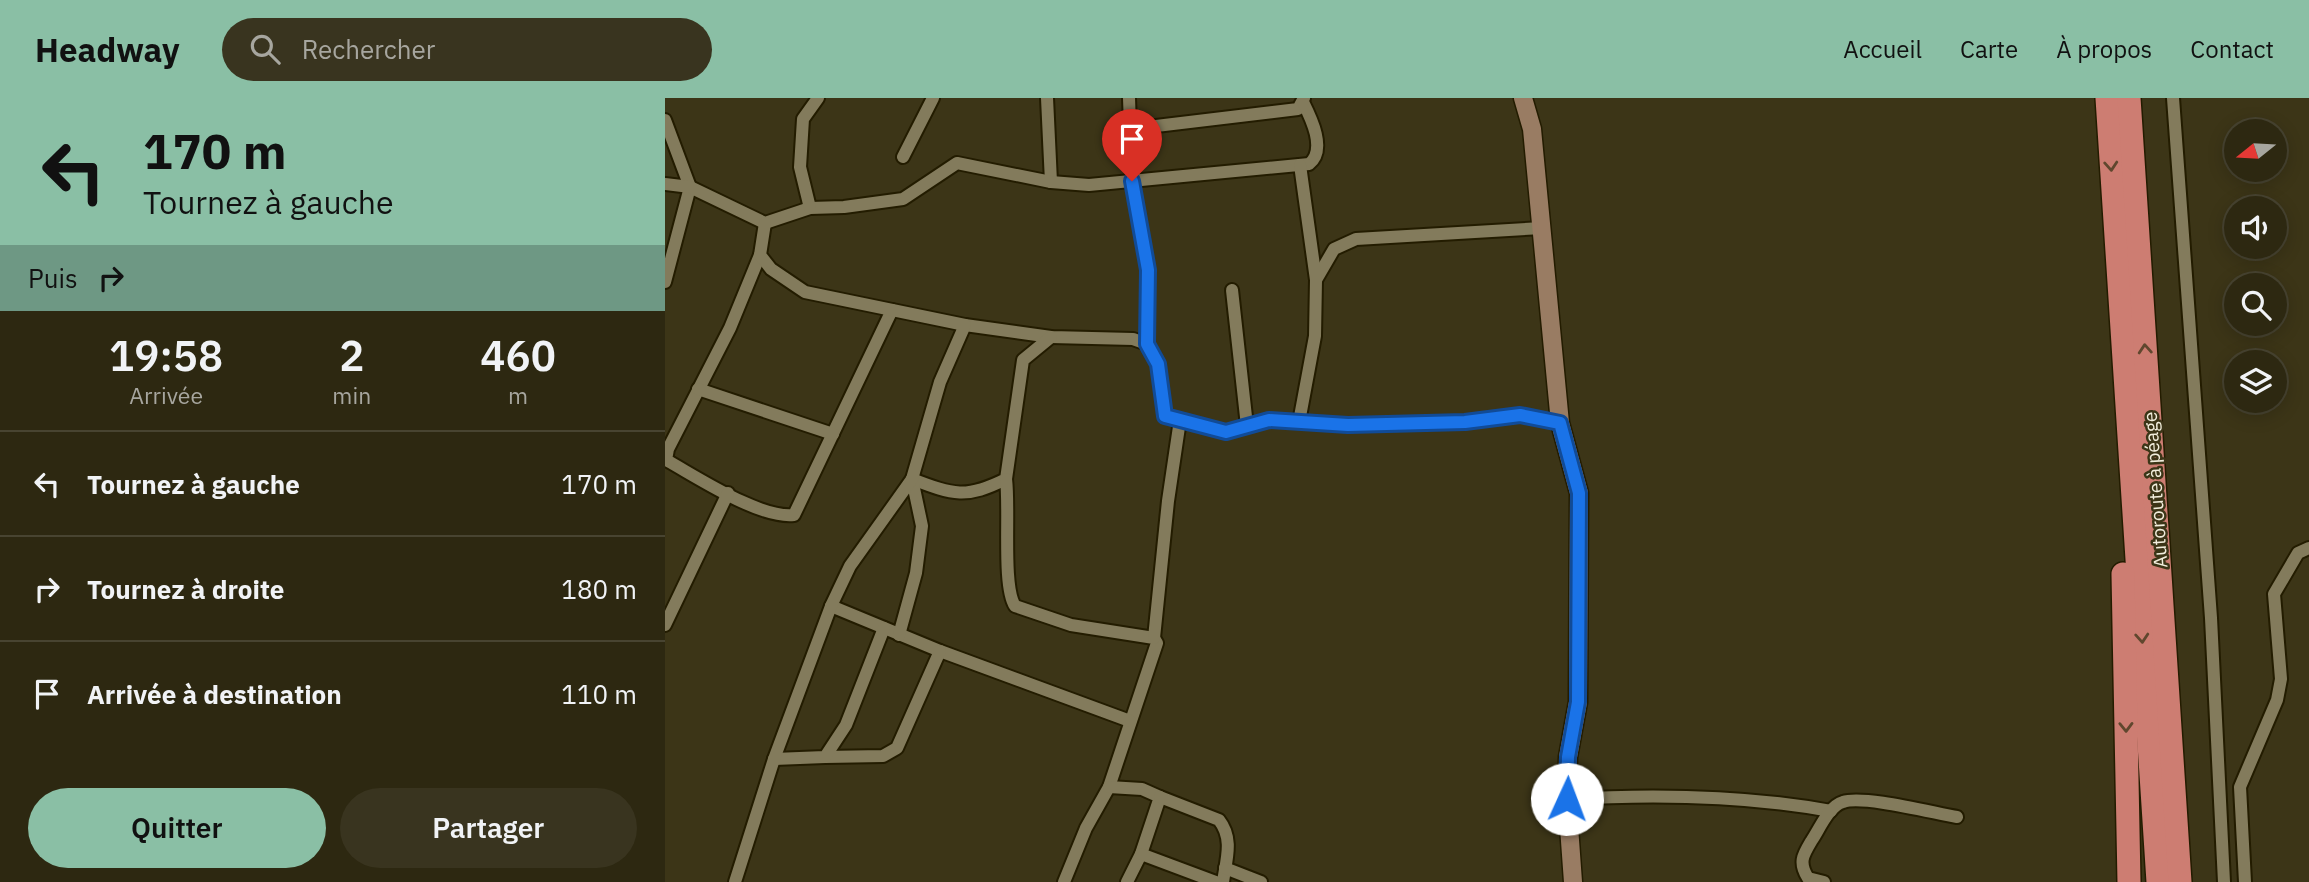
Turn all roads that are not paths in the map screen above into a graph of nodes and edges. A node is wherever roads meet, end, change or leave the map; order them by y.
1 (818, 98) edge
2 (933, 98) edge
3 (1047, 98) edge
4 (1129, 98) edge
5 (1523, 98) edge
6 (2107, 98) edge
7 (2129, 98) edge
8 (2173, 98) edge
9 (1303, 100) edge
10 (665, 120) edge
11 (1131, 129) junction
12 (902, 157) dead end
13 (1300, 165) junction
14 (1132, 181) junction
15 (1051, 182) junction
16 (665, 184) edge
17 (690, 187) junction
18 (810, 208) junction
19 (765, 223) junction
20 (1542, 228) junction
21 (760, 255) junction
22 (1316, 280) junction
23 (665, 282) edge
24 (1232, 290) dead end
25 (892, 310) junction
26 (965, 325) junction
27 (1051, 337) junction
28 (1147, 344) junction
29 (2148, 382) junction
30 (698, 389) junction
31 (2125, 389) junction
32 (1180, 420) junction
33 (1299, 422) junction
34 (1560, 423) junction
35 (1247, 426) junction
36 (833, 434) junction
37 (666, 461) edge
38 (912, 479) junction
39 (1006, 479) junction
40 (728, 493) junction
41 (2309, 548) edge
42 (831, 606) junction
43 (665, 625) edge
44 (884, 628) junction
45 (899, 635) junction
46 (1154, 638) junction
47 (940, 651) junction
48 (1131, 721) junction
49 (825, 757) junction
50 (774, 759) junction
51 (1109, 787) junction
52 (1160, 797) junction
53 (1567, 799) junction
54 (1831, 811) junction
55 (1957, 817) dead end
56 (1141, 854) junction
57 (1225, 868) junction
58 (735, 882) edge
59 (1063, 882) edge
60 (1127, 882) edge
61 (1216, 882) edge
62 (1223, 882) edge
63 (1261, 882) edge
64 (1573, 882) edge
65 (1824, 882) edge
66 (2129, 882) edge
67 (2158, 882) edge
68 (2180, 882) edge
69 (2194, 882) edge
70 (2224, 882) edge
71 (2245, 882) edge

1 - 18 street
2 - 12 street
3 - 15 street
4 - 11 street
5 - 20 street
6 -> 31 highway
29 -> 7 highway, Autoroute à péage
8 - 70 street
9 - 11 street
9 - 13 street
10 - 17 street
11 - 14 street
13 - 14 street
13 - 22 street
14 - 15 street
14 - 28 street
15 - 18 street
16 - 17 street
17 - 19 street
17 - 23 street
18 - 19 street
19 - 21 street
20 - 22 street
20 - 34 street
21 - 25 street
21 - 30 street
22 - 33 street
24 - 35 street
25 - 26 street
25 - 36 street
26 - 27 street
26 - 38 street
27 - 28 street
27 - 39 street
28 - 32 street
29 - 68 highway, Autoroute à péage
29 - 69 highway
30 - 36 street
30 - 37 street
31 -> 66 highway
31 -> 67 highway
32 - 35 street
32 - 46 street
33 - 34 street
33 - 35 street
34 - 53 street
36 - 40 street
37 - 40 street
38 - 39 street
38 - 42 street
38 - 45 street
39 - 46 street
40 - 43 street
41 - 71 street
42 - 44 street
42 - 50 street
44 - 45 street
44 - 49 street
45 - 47 street
46 - 48 street
47 - 48 street
47 - 49 street
48 - 51 street
49 - 50 street
50 - 58 street
51 - 52 street
51 - 59 street
52 - 56 street
52 - 57 street
53 - 54 street
53 - 64 street
54 - 55 street
54 - 65 street
56 - 60 street
56 - 61 street
57 - 62 street
57 - 63 street

